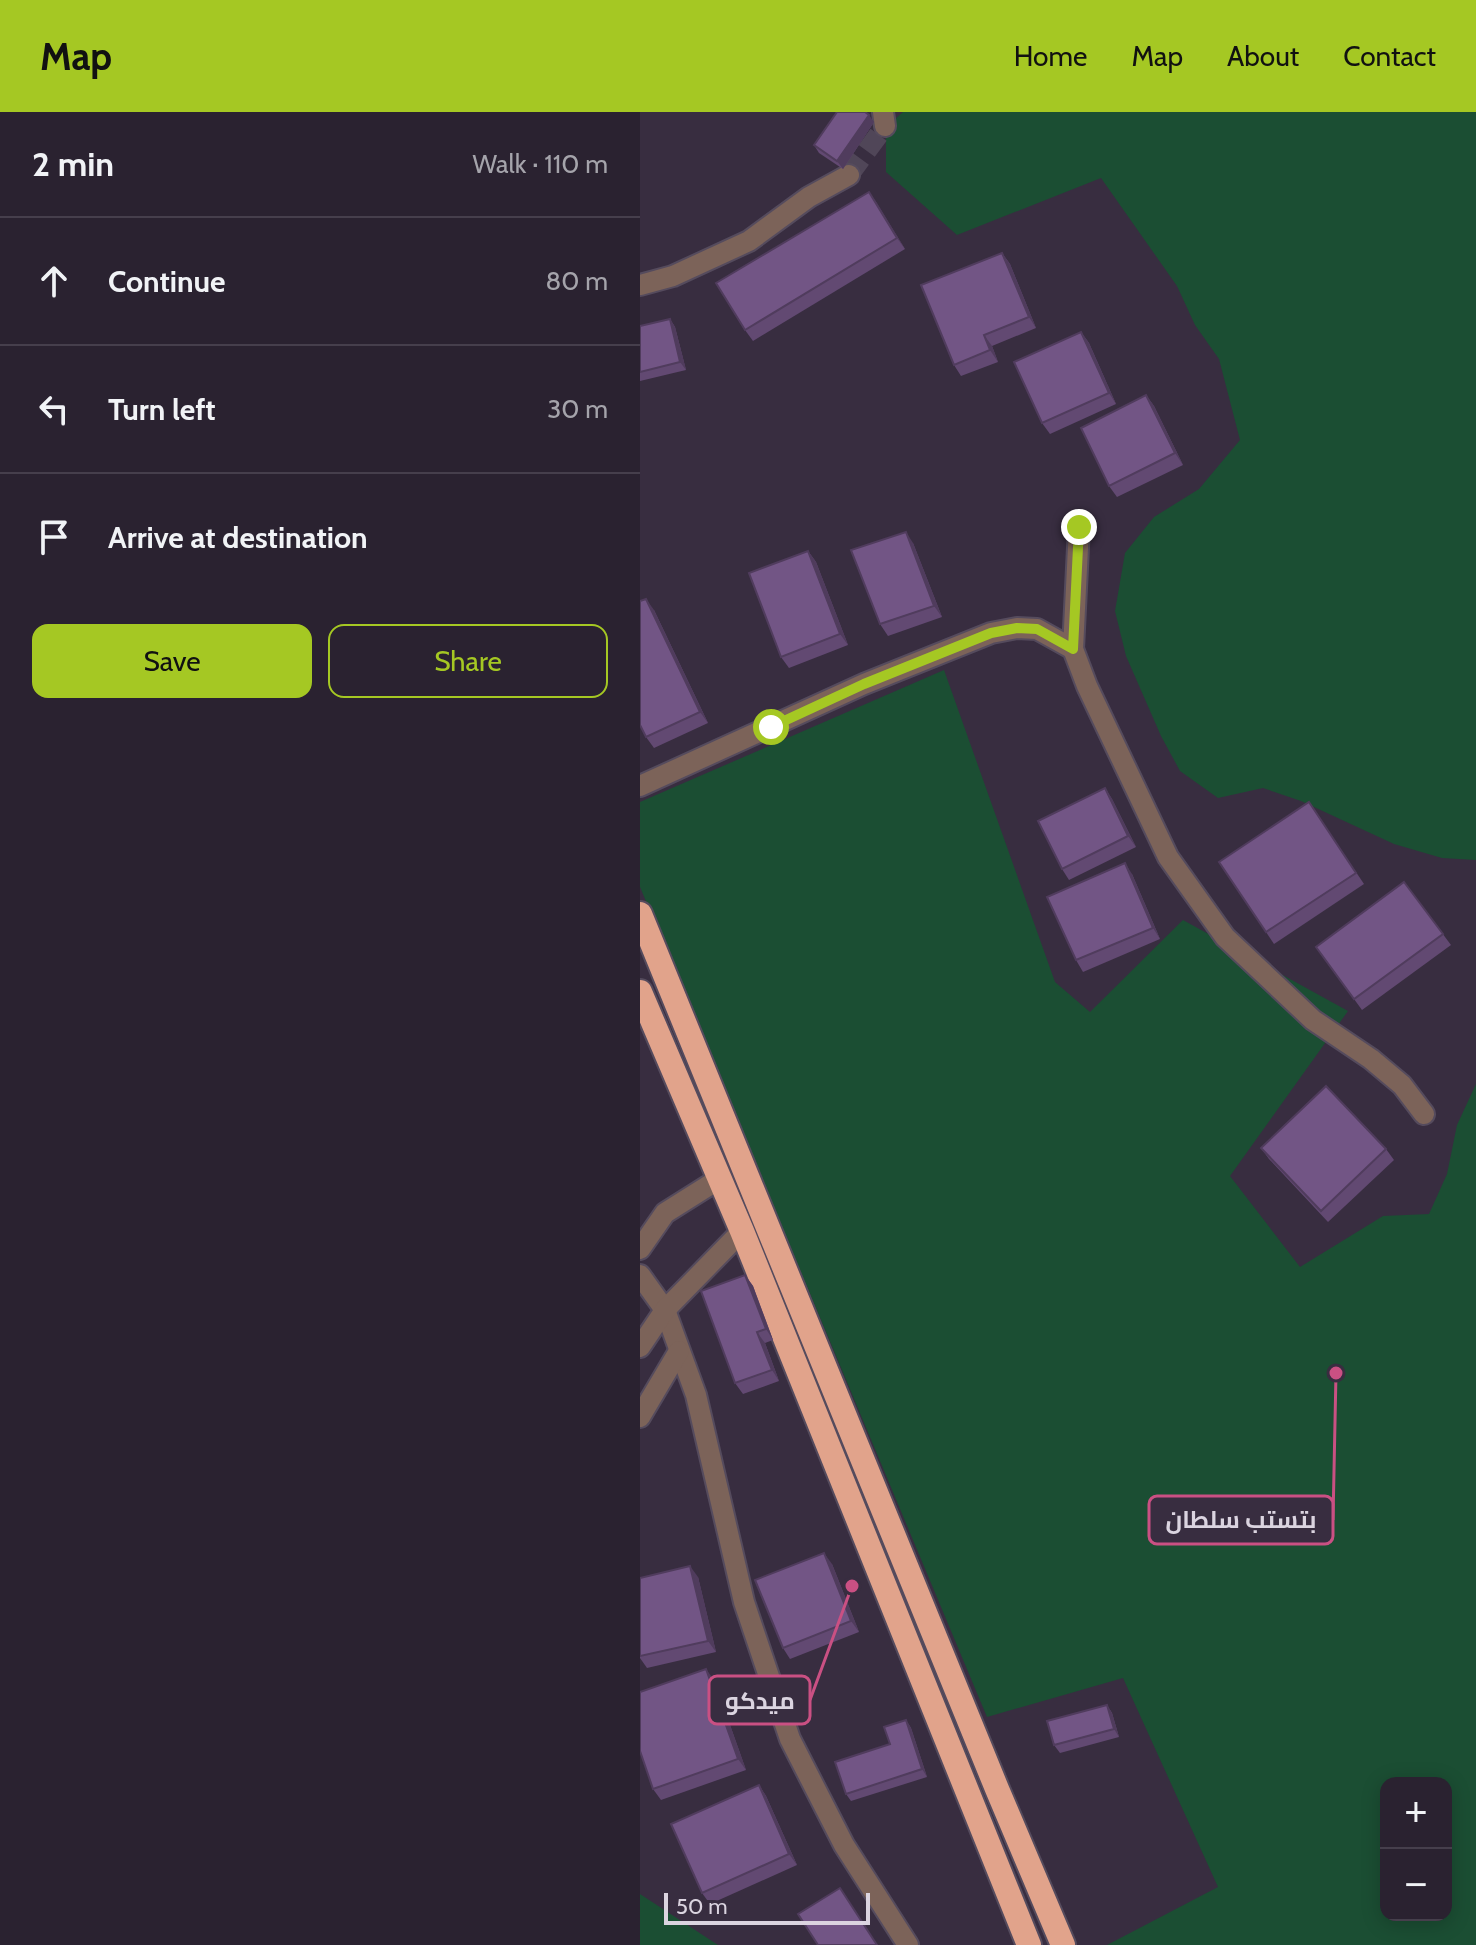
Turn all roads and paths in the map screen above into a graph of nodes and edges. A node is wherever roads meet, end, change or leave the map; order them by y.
1 (849, 175) tunnel mouth
2 (640, 285) edge
3 (1079, 527) dead end
4 (1073, 649) junction
5 (640, 786) edge
6 (640, 914) edge
7 (640, 992) edge
8 (1424, 1114) dead end
9 (719, 1179) junction
10 (742, 1231) junction
11 (640, 1249) edge
12 (640, 1275) edge
13 (665, 1310) junction
14 (640, 1347) edge
15 (679, 1351) junction
16 (640, 1417) edge
17 (908, 1945) edge
18 (1029, 1945) edge
19 (1063, 1945) edge

1 - 2 street
3 - 4 street
4 - 5 street
4 - 8 street
6 - 19 highway
7 - 9 highway
9 - 10 highway
9 - 11 street
10 - 13 street
10 - 18 highway
12 - 13 street
13 - 14 street
13 - 15 street
15 - 16 street
15 - 17 street

